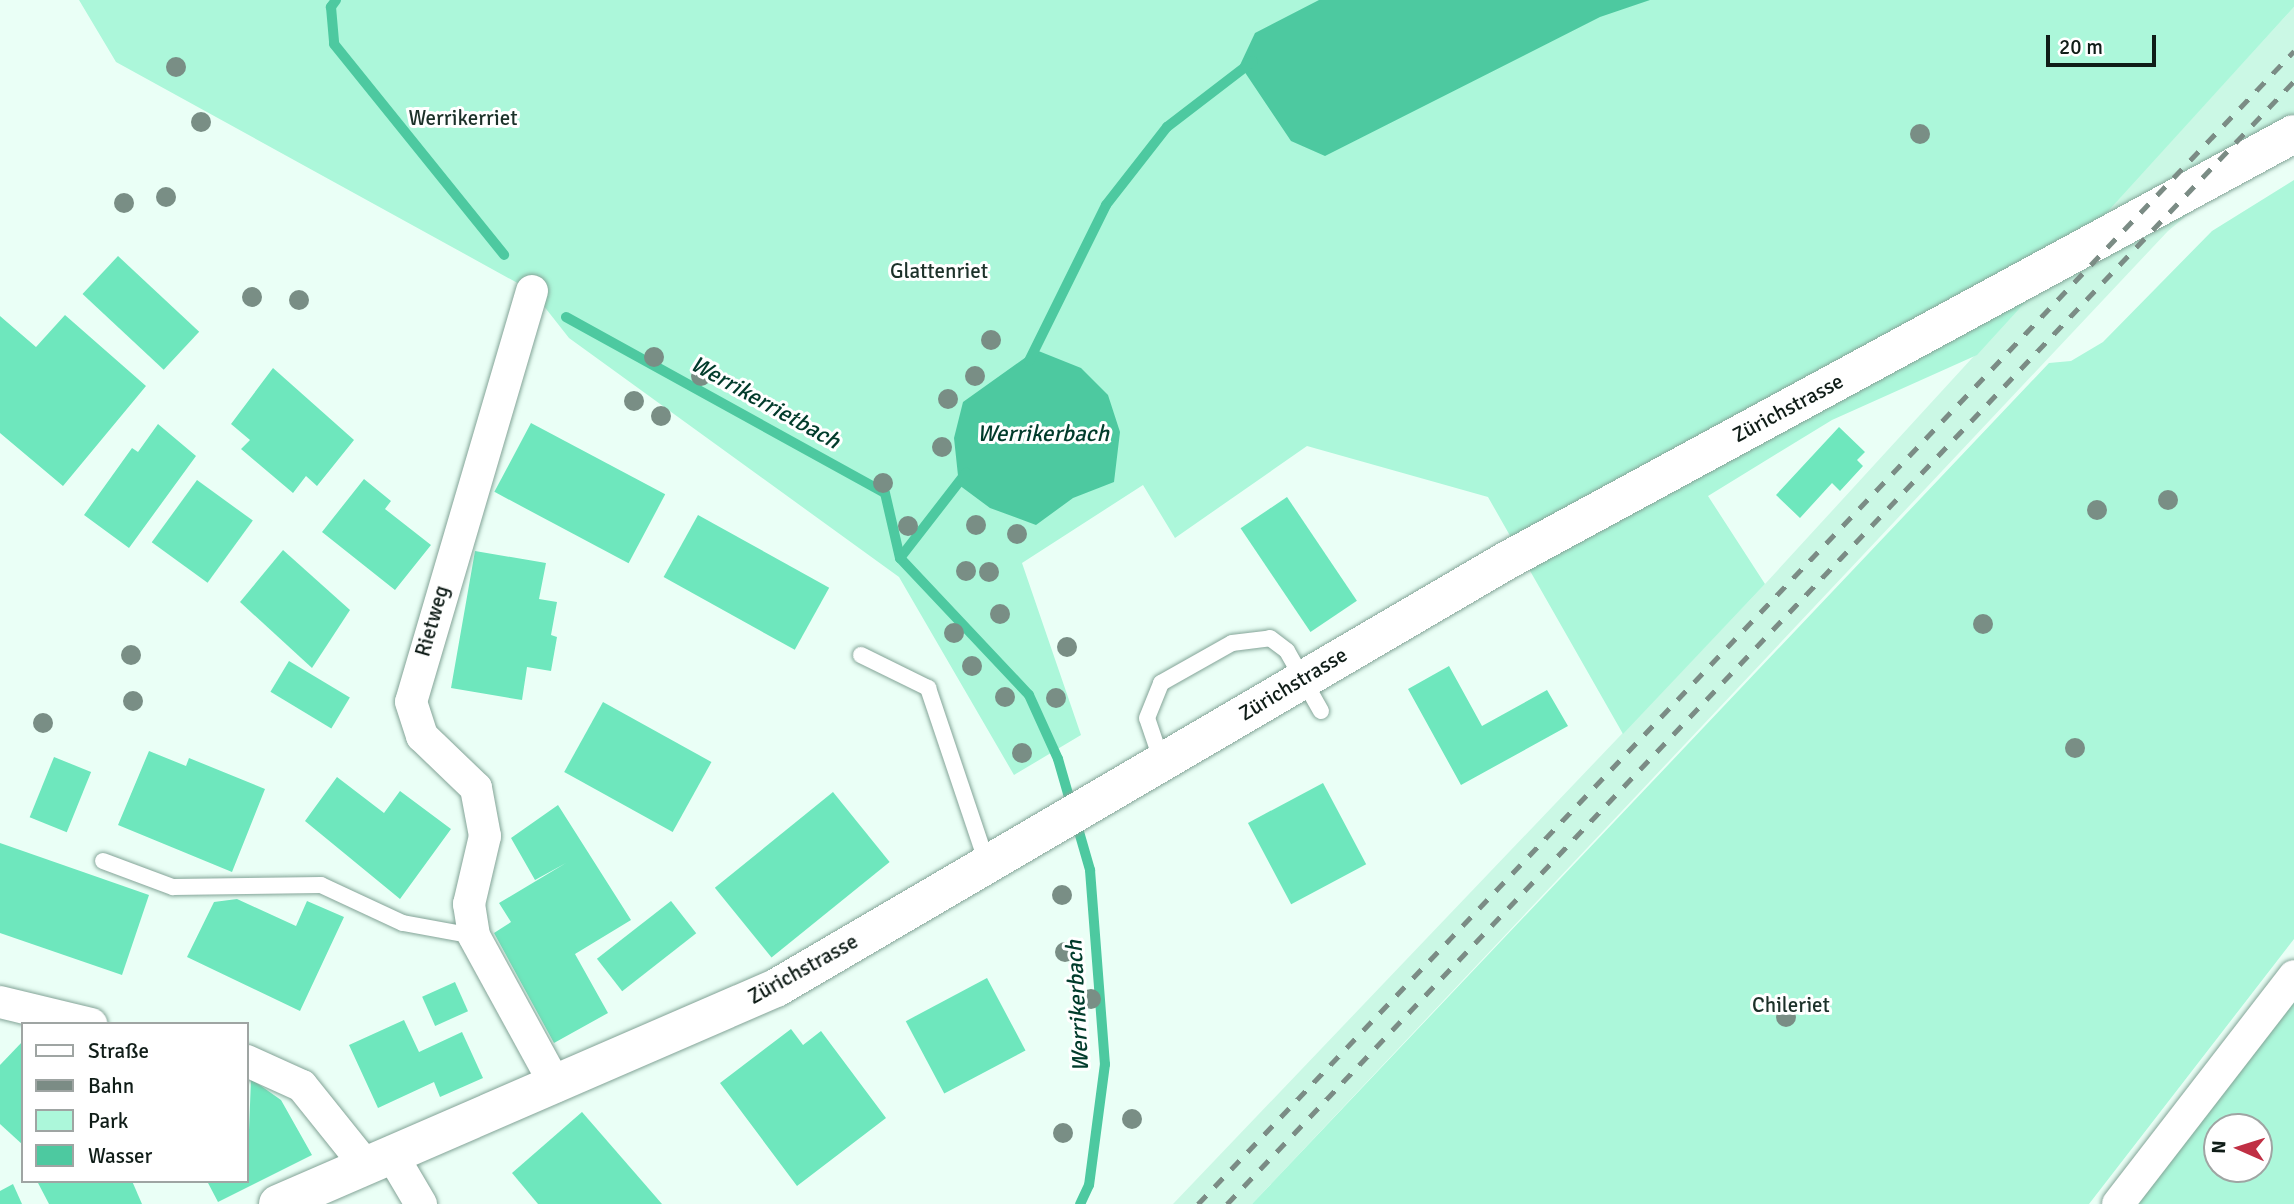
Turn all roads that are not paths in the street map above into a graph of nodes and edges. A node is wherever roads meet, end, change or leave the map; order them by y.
1 (2294, 134) edge
2 (532, 291) dead end
3 (861, 655) dead end
4 (1302, 677) junction
5 (1321, 711) dead end
6 (1162, 762) junction
7 (103, 861) dead end
8 (987, 863) junction
9 (474, 936) junction
10 (2294, 976) edge
11 (0, 1002) edge
12 (83, 1022) edge
13 (248, 1060) edge
14 (556, 1086) junction
15 (379, 1161) junction
16 (278, 1204) edge
17 (421, 1204) edge
18 (2118, 1204) edge

1 - 4 main road, Zürichstrasse
2 - 9 street, Rietweg
3 - 8 lane
4 - 5 lane
4 - 6 main road, Zürichstrasse
4 - 6 lane
6 - 8 main road, Zürichstrasse
7 - 9 lane
8 - 14 main road, Zürichstrasse
9 - 14 street, Rietweg
10 - 18 street
11 - 12 street
13 - 15 street
14 - 15 main road, Zürichstrasse
15 - 16 main road, Zürichstrasse
15 - 17 street

